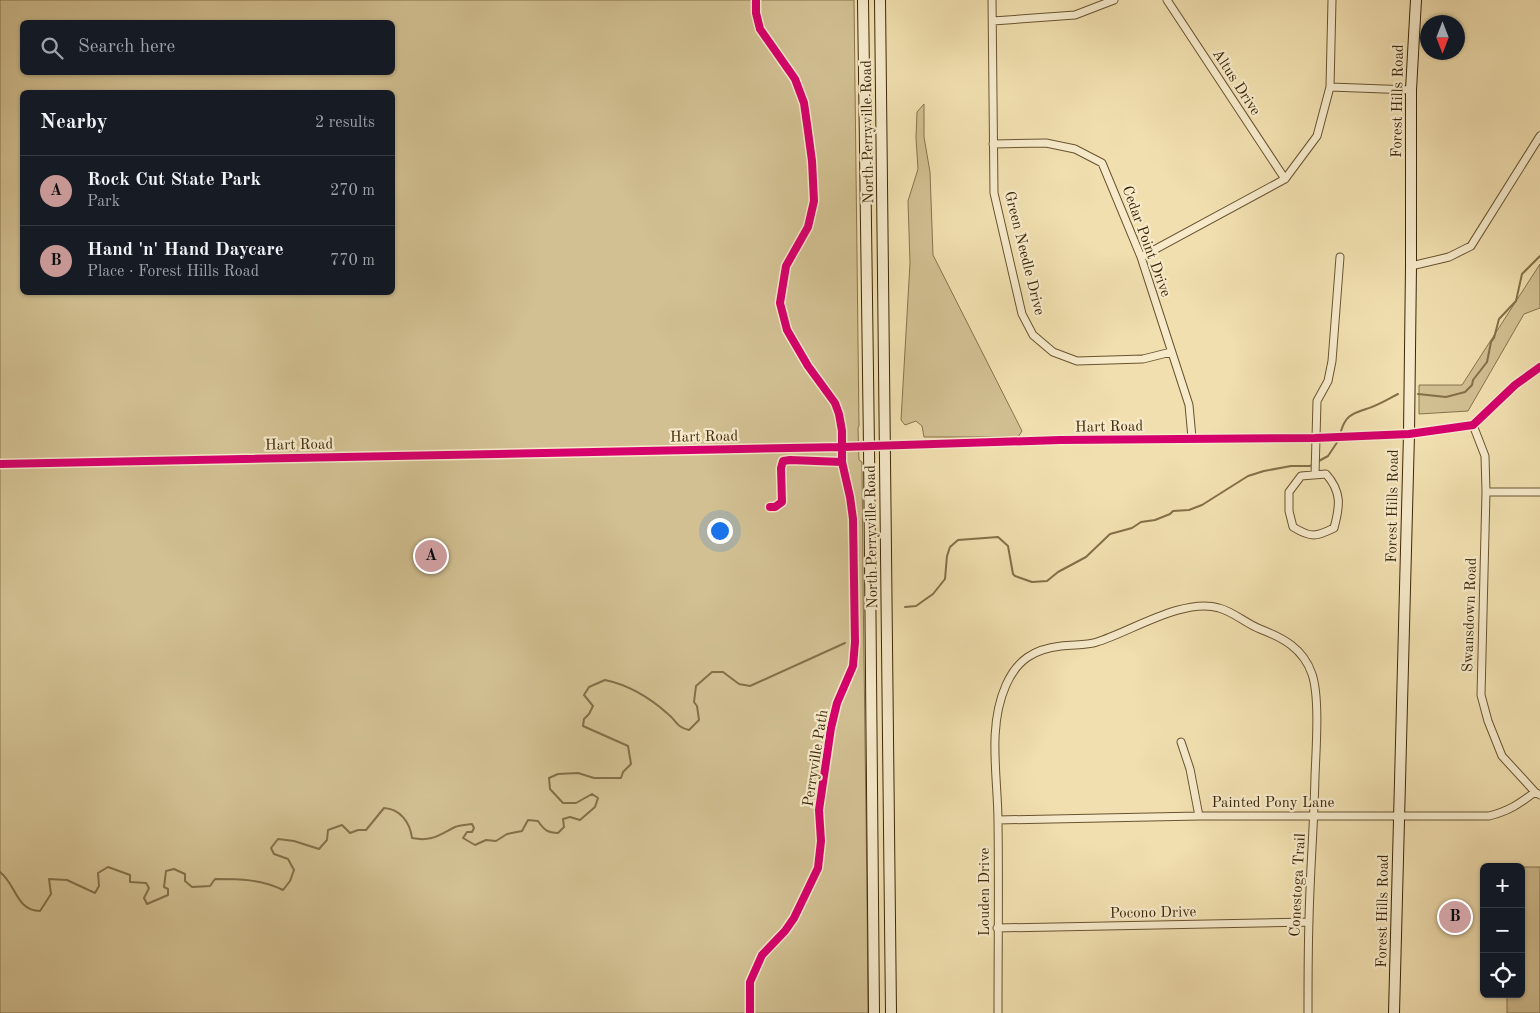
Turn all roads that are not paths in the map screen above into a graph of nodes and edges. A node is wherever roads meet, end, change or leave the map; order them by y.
1 (864, 0) edge
2 (880, 0) edge
3 (992, 0) edge
4 (1114, 0) edge
5 (1167, 0) edge
6 (1332, 0) edge
7 (1416, 0) edge
8 (993, 21) junction
9 (1330, 87) junction
10 (1411, 90) junction
11 (1540, 136) edge
12 (993, 144) junction
13 (1285, 179) junction
14 (1141, 257) junction
15 (1340, 257) dead end
16 (1412, 266) junction
17 (1171, 352) junction
18 (1540, 366) edge
19 (1472, 424) junction
20 (1409, 434) junction
21 (1192, 438) junction
22 (1315, 438) junction
23 (885, 446) junction
24 (870, 447) junction
25 (0, 464) edge
26 (1316, 475) junction
27 (1486, 492) junction
28 (1540, 492) edge
29 (1181, 742) dead end
30 (996, 771) joint
31 (1538, 793) edge
32 (1199, 816) junction
33 (1314, 816) junction
34 (1399, 816) junction
35 (998, 820) junction
36 (1309, 922) junction
37 (997, 928) junction
38 (874, 1013) edge
39 (892, 1013) edge
40 (998, 1013) edge
41 (1308, 1013) edge
42 (1394, 1013) edge

1 - 24 main road, North Perryville Road
2 - 23 main road, North Perryville Road
3 - 8 street, Green Needle Drive
4 - 8 street
5 - 13 street, Altus Drive
6 - 9 street
7 - 10 main road, Forest Hills Road
8 - 12 street, Green Needle Drive
9 - 10 street
9 - 13 street
10 - 16 main road, Forest Hills Road
11 - 16 street
12 - 14 street, Cedar Point Drive
12 - 17 street, Green Needle Drive
13 - 14 street
14 - 17 street, Cedar Point Drive
15 - 22 street
16 - 20 main road, Forest Hills Road
17 - 21 street, Cedar Point Drive
18 - 19 street
19 - 20 street, Hart Road
19 - 27 street, Swansdown Road
20 - 22 street, Hart Road
20 - 34 main road, Forest Hills Road
21 - 22 street, Hart Road
21 - 23 street, Hart Road
22 - 26 street
23 - 24 street, Hart Road
23 - 39 main road, North Perryville Road
24 - 25 street, Hart Road
24 - 38 main road, North Perryville Road
26 - 26 street
27 - 28 street
27 - 31 street, Swansdown Road
29 - 32 street
30 - 33 street, Conestoga Trail
30 - 35 street, Louden Drive
31 - 34 street, Painted Pony Lane
32 - 33 street, Painted Pony Lane
32 - 35 street, Painted Pony Lane
33 - 34 street, Painted Pony Lane
33 - 36 street, Conestoga Trail
34 - 42 main road, Forest Hills Road
35 - 37 street, Louden Drive
36 - 37 street, Pocono Drive
36 - 41 street, Conestoga Trail
37 - 40 street, Louden Drive

